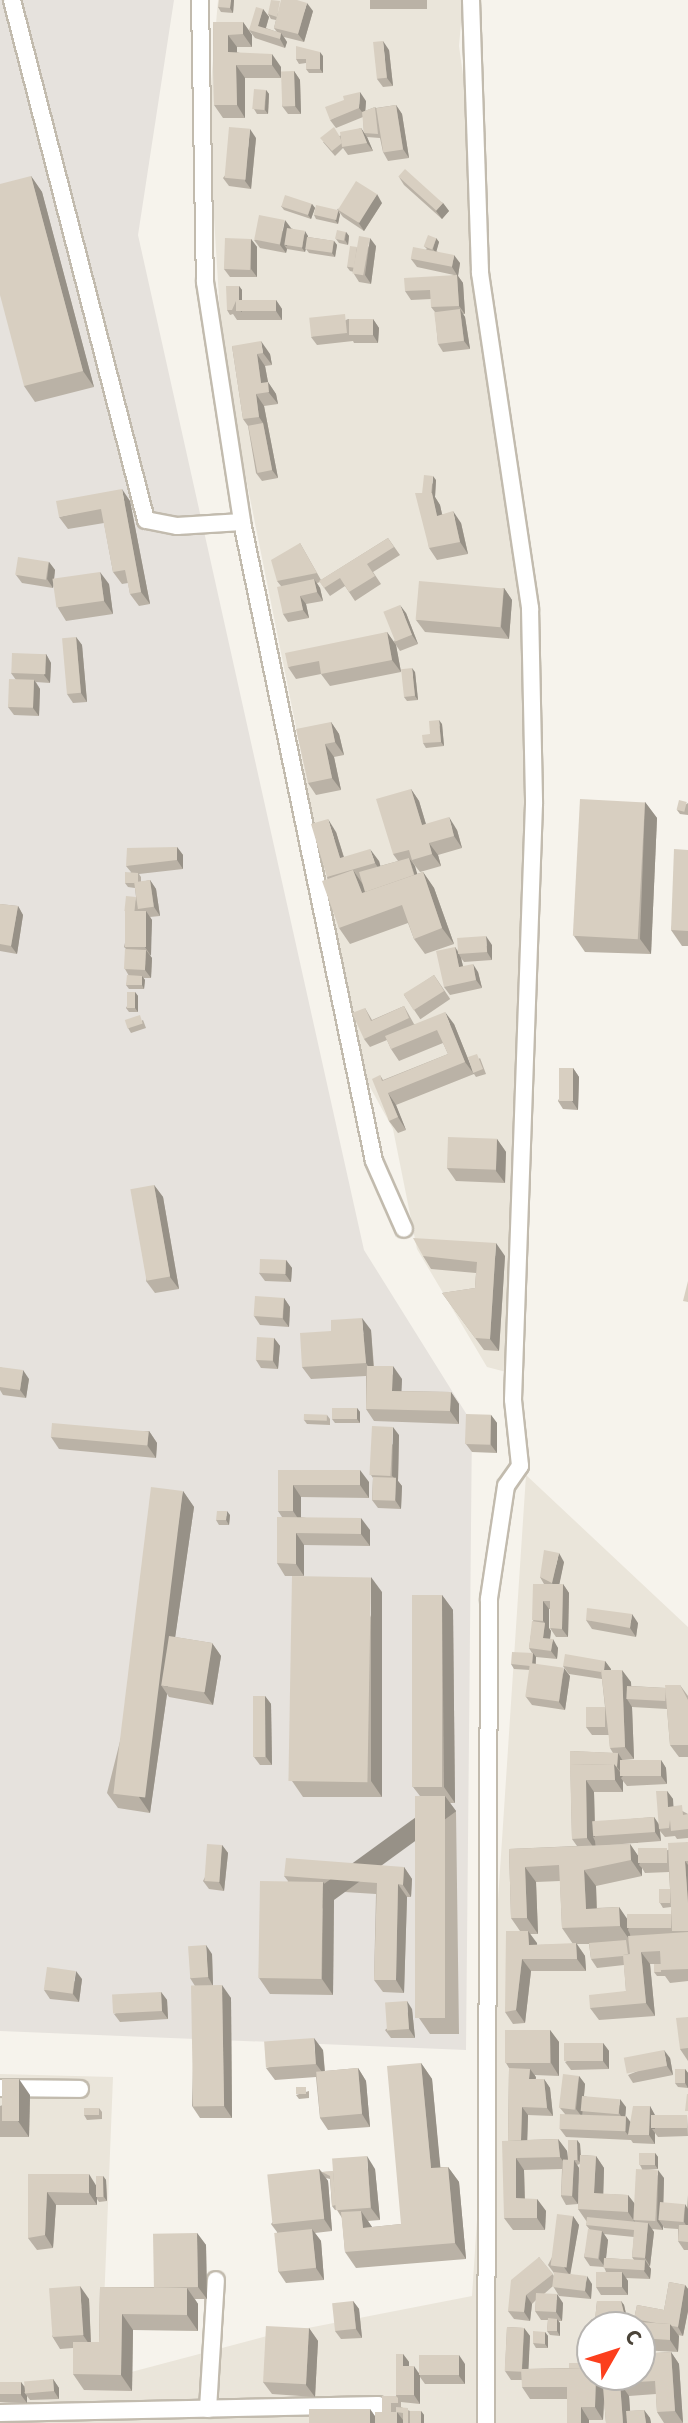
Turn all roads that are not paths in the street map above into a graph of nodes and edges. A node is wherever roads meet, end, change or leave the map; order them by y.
1 (12, 0) edge
2 (200, 0) edge
3 (471, 0) edge
4 (242, 522) junction
5 (404, 1229) dead end
6 (0, 2088) edge
7 (80, 2089) dead end
8 (216, 2280) dead end
9 (208, 2409) junction
10 (0, 2413) edge
11 (234, 2416) edge
12 (377, 2423) edge
13 (486, 2423) edge

1 - 4 street
2 - 4 street
3 - 13 street
4 - 5 street
6 - 7 street
8 - 9 street
9 - 10 street
9 - 11 street
11 - 12 street

